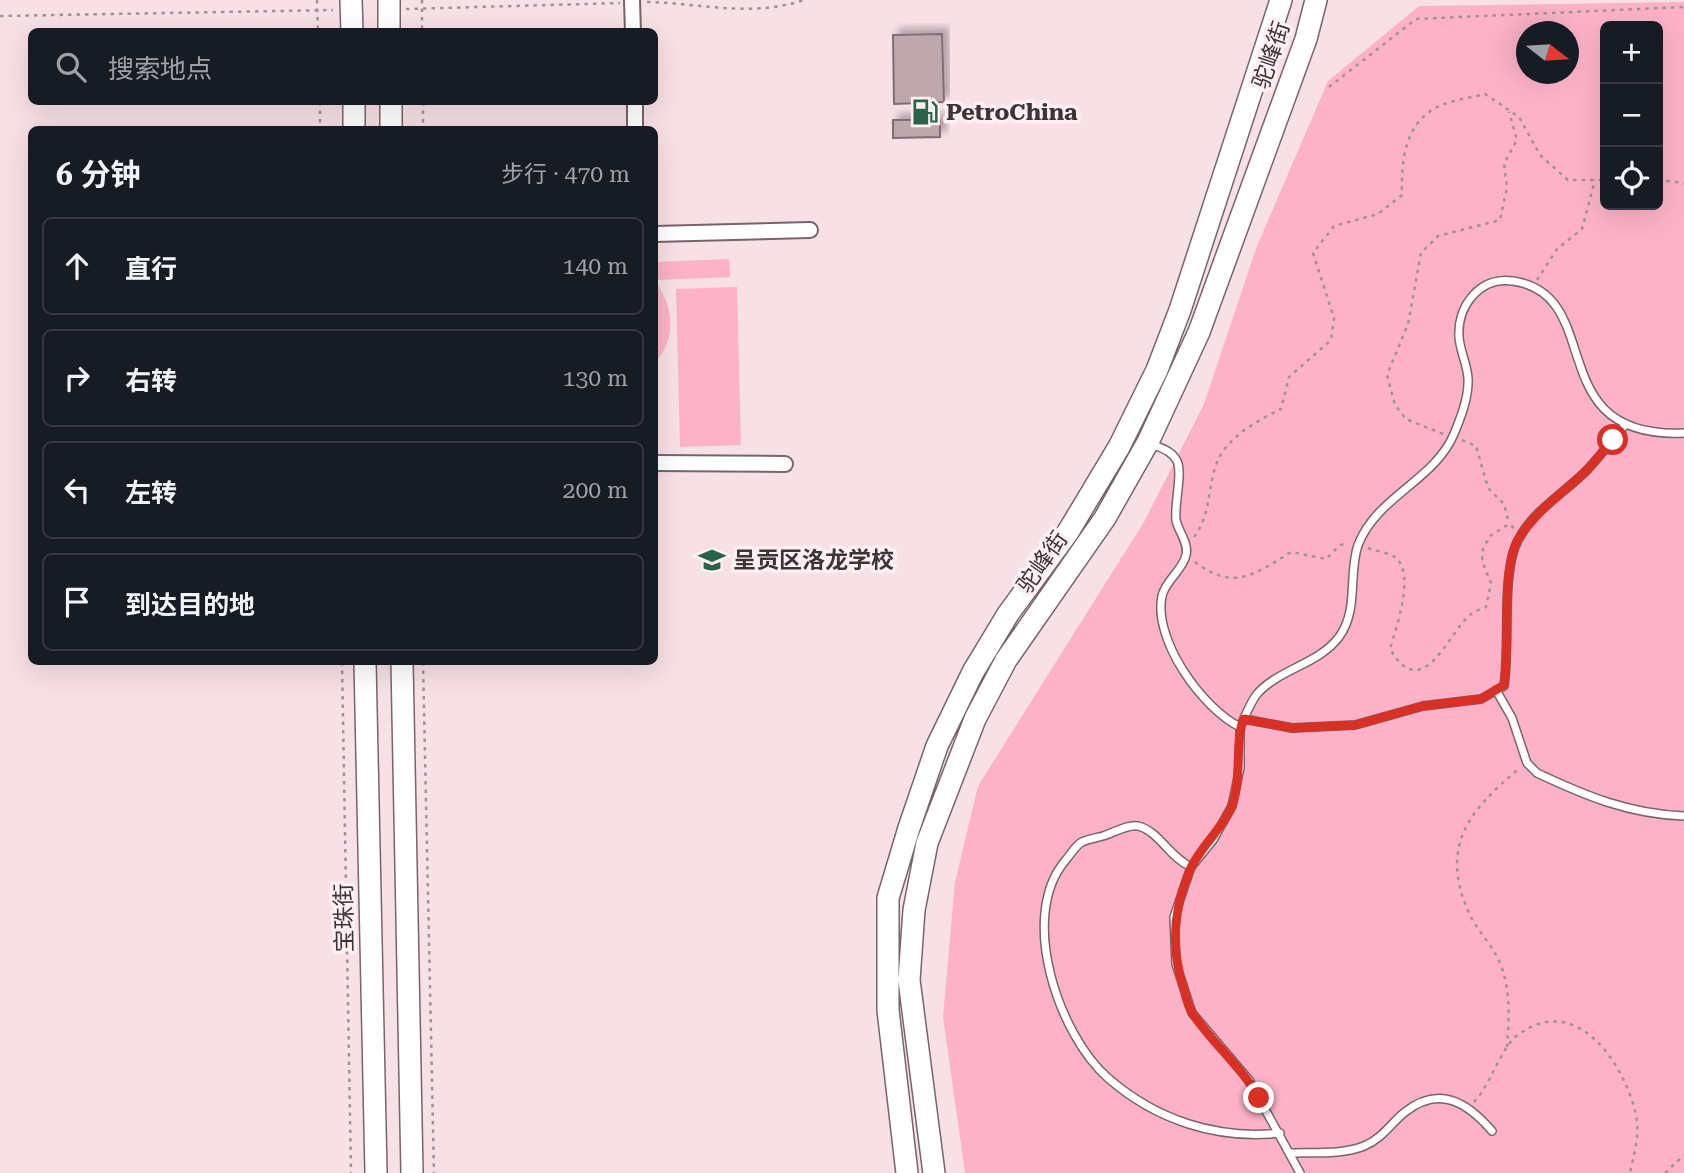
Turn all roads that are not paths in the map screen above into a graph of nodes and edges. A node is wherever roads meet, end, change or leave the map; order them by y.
1 (352, 0) edge
2 (389, 0) edge
3 (632, 0) edge
4 (1281, 0) edge
5 (1316, 0) edge
6 (352, 28) edge
7 (389, 28) edge
8 (633, 28) edge
9 (354, 105) edge
10 (391, 105) edge
11 (635, 105) edge
12 (354, 126) edge
13 (391, 126) edge
14 (635, 126) edge
15 (810, 230) dead end
16 (658, 234) edge
17 (1626, 424) junction
18 (1684, 433) edge
19 (1148, 442) junction
20 (658, 463) edge
21 (785, 464) dead end
22 (365, 665) edge
23 (402, 665) edge
24 (1496, 690) junction
25 (1244, 719) junction
26 (1240, 727) junction
27 (1684, 816) edge
28 (1191, 867) junction
29 (1492, 1131) dead end
30 (1280, 1133) junction
31 (1289, 1153) junction
32 (376, 1173) edge
33 (412, 1173) edge
34 (907, 1173) edge
35 (934, 1173) edge
36 (1300, 1173) edge

1 - 6 street
2 - 7 street
3 - 8 street
4 - 34 street, 驼峰街
5 - 19 street, 驼峰街
9 - 12 street
10 - 13 street
11 - 14 street
15 - 16 street
17 - 18 lane
17 - 24 lane
17 - 25 lane
19 - 26 lane
19 - 35 street, 驼峰街
20 - 21 street
22 - 32 street, 宝珠街
23 - 33 street
24 - 25 lane
24 - 27 lane
25 - 26 lane
26 - 28 lane
28 - 30 lane
28 - 30 lane
29 - 31 lane
30 - 31 lane
31 - 36 lane

